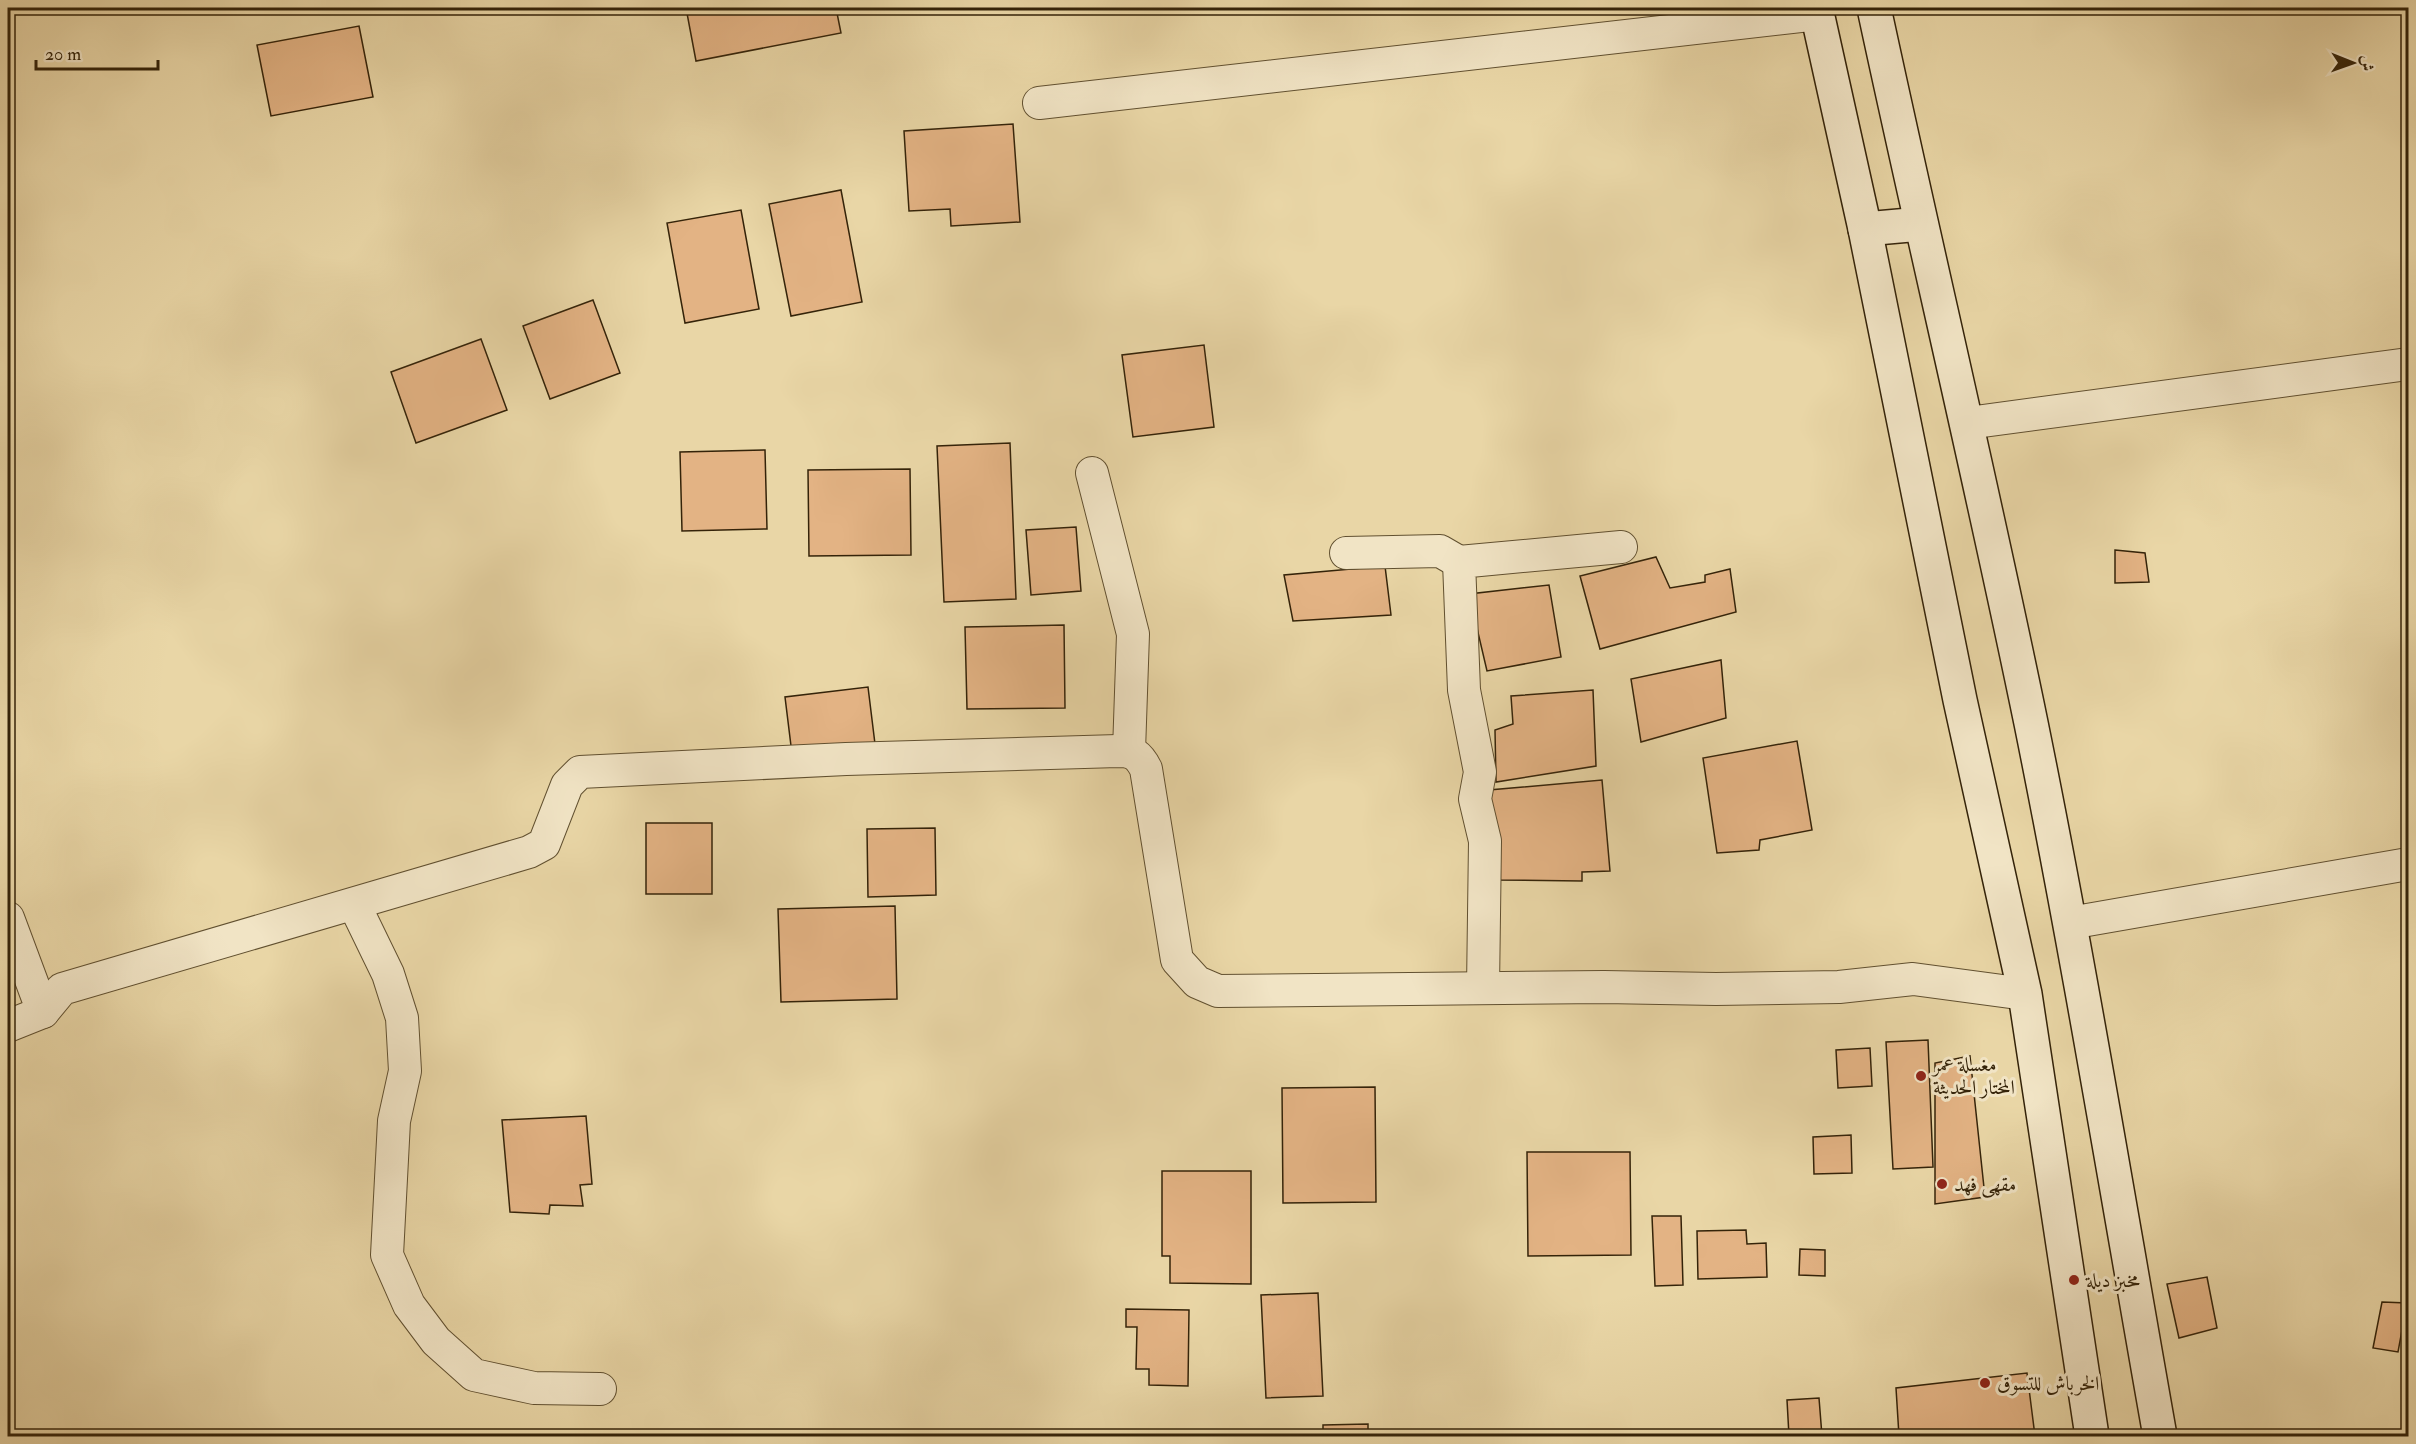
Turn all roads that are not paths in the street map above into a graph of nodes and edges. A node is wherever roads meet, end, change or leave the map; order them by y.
1 (1874, 8) edge
2 (1817, 11) edge
3 (1039, 103) dead end
4 (1921, 224) junction
5 (1865, 229) junction
6 (2409, 364) edge
7 (1968, 423) junction
8 (1092, 473) dead end
9 (1621, 547) dead end
10 (1346, 553) dead end
11 (1459, 562) junction
12 (1129, 751) junction
13 (2409, 864) edge
14 (354, 903) junction
15 (8, 918) edge
16 (2070, 923) junction
17 (1483, 988) junction
18 (2025, 994) junction
19 (43, 1012) junction
20 (8, 1026) edge
21 (600, 1389) dead end
22 (2092, 1437) edge
23 (2160, 1437) edge

1 - 4 main road
2 - 3 street
2 - 5 main road
4 - 5 main road
4 - 7 main road
5 - 18 main road
6 - 7 street
7 - 16 main road
8 - 12 street
9 - 11 street
10 - 11 street
11 - 17 street
12 - 14 street
12 - 17 street
13 - 16 street
14 - 19 street
14 - 21 street
15 - 19 street
16 - 23 main road
17 - 18 street
18 - 22 main road
19 - 20 street

